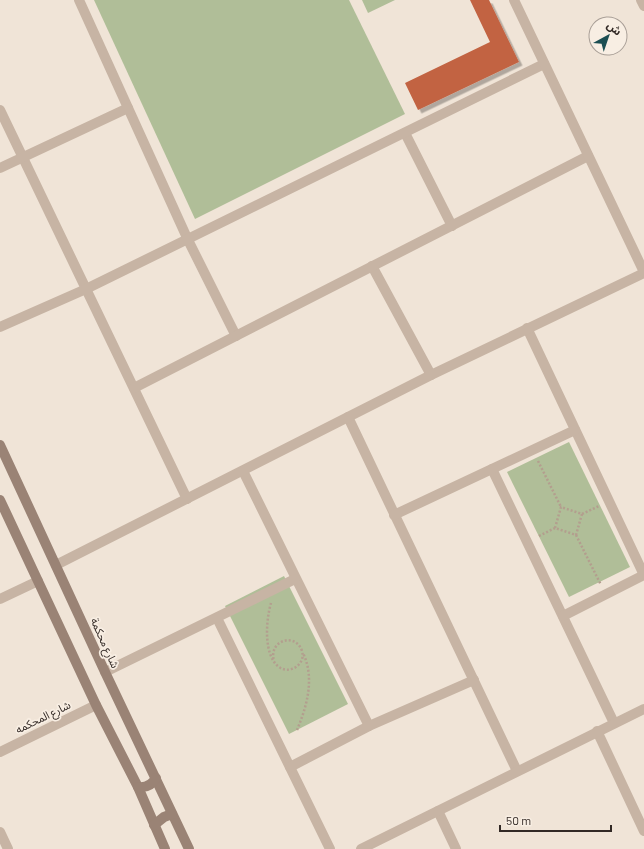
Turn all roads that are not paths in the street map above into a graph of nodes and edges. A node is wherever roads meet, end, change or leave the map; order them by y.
1 (79, 0) edge
2 (514, 0) edge
3 (641, 0) edge
4 (644, 6) edge
5 (544, 64) junction
6 (128, 108) junction
7 (0, 110) edge
8 (404, 133) junction
9 (588, 156) junction
10 (23, 158) junction
11 (0, 168) edge
12 (452, 226) junction
13 (188, 240) junction
14 (372, 266) junction
15 (644, 273) edge
16 (86, 289) junction
17 (0, 328) edge
18 (527, 328) junction
19 (236, 336) junction
20 (431, 375) junction
21 (134, 388) junction
22 (348, 417) junction
23 (575, 430) junction
24 (0, 445) edge
25 (492, 469) junction
26 (243, 471) junction
27 (187, 499) junction
28 (0, 500) edge
29 (394, 515) junction
30 (56, 564) junction
31 (644, 575) edge
32 (295, 579) junction
33 (38, 581) junction
34 (0, 599) edge
35 (563, 616) junction
36 (217, 618) junction
37 (105, 672) junction
38 (474, 680) junction
39 (96, 705) junction
40 (644, 709) edge
41 (614, 723) junction
42 (369, 726) junction
43 (597, 731) junction
44 (0, 752) edge
45 (290, 767) junction
46 (517, 771) junction
47 (156, 778) junction
48 (138, 787) junction
49 (438, 811) junction
50 (172, 814) junction
51 (154, 825) junction
52 (644, 831) edge
53 (0, 832) edge
54 (8, 849) edge
55 (165, 849) edge
56 (189, 849) edge
57 (330, 849) edge
58 (360, 849) edge
59 (456, 849) edge

1 - 6 street
2 - 5 street
3 - 4 street
5 - 8 street
5 - 9 street
6 - 10 street
6 - 13 street
7 - 10 street
8 - 12 street
8 - 13 street
9 - 12 street
9 - 15 street
10 - 11 street
10 - 16 street
12 - 14 street
13 - 16 street
13 - 19 street
14 - 19 street
14 - 20 street
15 - 18 street
16 - 17 street
16 - 21 street
18 - 20 street
18 - 23 street
19 - 21 street
20 - 22 street
21 - 27 street
22 - 26 street
22 - 29 street
23 - 25 street
23 - 31 street
24 - 30 main road, شارع محكمة
25 - 29 street
25 - 35 street
26 - 27 street
26 - 32 street
27 - 30 street
28 - 33 main road
29 - 38 street
30 - 37 main road, شارع محكمة
31 - 35 street
32 - 36 street
32 - 42 street
33 - 34 street
33 - 39 main road
35 - 41 street
36 - 37 street
36 - 45 street
37 - 47 main road, شارع محكمة
38 - 42 street
38 - 46 street
39 - 44 street, شارع المحكمه
39 - 48 main road
40 - 41 street
41 - 43 street
42 - 45 street
43 - 46 street
43 - 52 street
45 - 57 street
46 - 49 street
47 - 48 main road
47 - 50 main road, شارع محكمة
48 - 51 main road
49 - 58 street
49 - 59 street
50 - 51 main road
50 - 56 main road, شارع محكمة
51 - 55 main road
53 - 54 street

